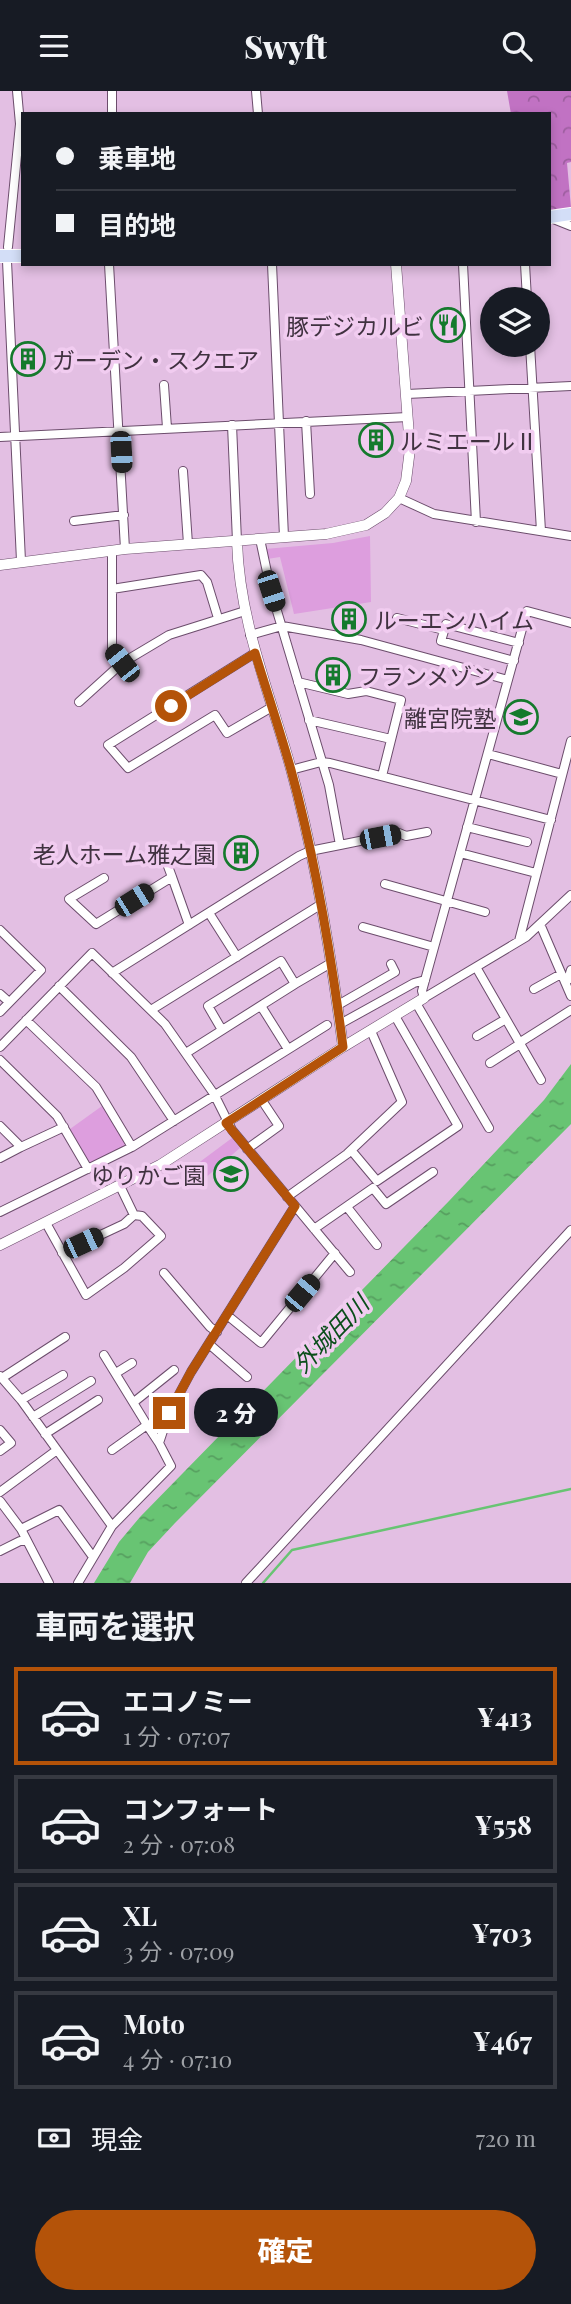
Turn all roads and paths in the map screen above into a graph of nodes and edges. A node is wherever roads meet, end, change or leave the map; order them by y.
1 (17, 91) edge
2 (112, 91) edge
3 (256, 91) edge
4 (112, 112) edge
5 (258, 112) edge
6 (571, 215) edge
7 (551, 217) edge
8 (551, 217) edge
9 (571, 226) edge
10 (5, 255) edge
11 (109, 266) edge
12 (272, 266) edge
13 (397, 266) edge
14 (463, 266) edge
15 (525, 266) edge
16 (4, 272) edge
17 (526, 287) edge
18 (531, 357) edge
19 (164, 385) dead end
20 (571, 386) edge
21 (533, 387) junction
22 (470, 391) junction
23 (407, 394) junction
24 (408, 417) junction
25 (306, 421) junction
26 (279, 423) junction
27 (232, 425) junction
28 (167, 428) junction
29 (120, 431) junction
30 (16, 436) junction
31 (0, 437) edge
32 (183, 471) dead end
33 (310, 494) dead end
34 (399, 498) junction
35 (124, 515) junction
36 (74, 521) dead end
37 (477, 521) junction
38 (541, 531) junction
39 (571, 535) edge
40 (284, 537) junction
41 (260, 539) junction
42 (237, 541) junction
43 (188, 544) junction
44 (125, 549) junction
45 (112, 551) junction
46 (21, 561) junction
47 (0, 565) edge
48 (112, 589) junction
49 (244, 611) junction
50 (218, 618) junction
51 (397, 618) dead end
52 (571, 622) edge
53 (282, 626) junction
54 (444, 630) junction
55 (250, 635) junction
56 (519, 643) junction
57 (255, 653) junction
58 (514, 661) junction
59 (122, 663) junction
60 (508, 680) junction
61 (298, 682) junction
62 (79, 702) dead end
63 (272, 707) junction
64 (309, 720) junction
65 (391, 739) junction
66 (571, 741) edge
67 (570, 753) edge
68 (488, 754) junction
69 (321, 762) junction
70 (291, 770) junction
71 (562, 774) junction
72 (382, 776) junction
73 (475, 800) junction
74 (551, 820) junction
75 (467, 827) junction
76 (428, 832) dead end
77 (527, 842) dead end
78 (340, 845) junction
79 (310, 851) junction
80 (163, 853) dead end
81 (460, 853) junction
82 (536, 873) junction
83 (172, 877) junction
84 (104, 878) dead end
85 (385, 884) dead end
86 (571, 895) edge
87 (447, 902) junction
88 (320, 905) junction
89 (485, 912) dead end
90 (209, 913) junction
91 (540, 924) junction
92 (189, 925) junction
93 (363, 927) dead end
94 (0, 930) edge
95 (519, 941) junction
96 (434, 947) junction
97 (237, 957) junction
98 (331, 963) junction
99 (391, 964) dead end
100 (476, 967) junction
101 (571, 970) edge
102 (112, 973) junction
103 (563, 978) junction
104 (425, 979) junction
105 (295, 985) junction
106 (59, 986) junction
107 (534, 989) dead end
108 (0, 994) edge
109 (571, 996) edge
110 (420, 1000) junction
111 (9, 1002) junction
112 (338, 1005) junction
113 (261, 1006) junction
114 (151, 1010) junction
115 (571, 1010) edge
116 (0, 1012) edge
117 (395, 1016) junction
118 (506, 1019) junction
119 (26, 1020) junction
120 (340, 1024) junction
121 (327, 1025) dead end
122 (222, 1030) junction
123 (371, 1031) junction
124 (477, 1035) dead end
125 (520, 1044) junction
126 (0, 1047) edge
127 (343, 1047) junction
128 (288, 1049) junction
129 (186, 1053) junction
130 (0, 1060) edge
131 (489, 1063) dead end
132 (541, 1080) dead end
133 (214, 1094) junction
134 (265, 1105) dead end
135 (174, 1121) junction
136 (226, 1123) junction
137 (0, 1126) edge
138 (64, 1127) junction
139 (489, 1128) dead end
140 (21, 1147) junction
141 (132, 1147) junction
142 (247, 1149) junction
143 (351, 1150) junction
144 (0, 1158) edge
145 (88, 1169) junction
146 (433, 1172) dead end
147 (120, 1186) junction
148 (287, 1197) junction
149 (295, 1206) junction
150 (346, 1207) junction
151 (0, 1212) edge
152 (134, 1215) junction
153 (46, 1223) junction
154 (314, 1229) junction
155 (571, 1230) edge
156 (0, 1245) edge
157 (377, 1245) dead end
158 (62, 1253) junction
159 (335, 1254) junction
160 (351, 1272) dead end
161 (164, 1273) dead end
162 (227, 1315) junction
163 (216, 1332) junction
164 (65, 1337) dead end
165 (209, 1344) junction
166 (104, 1355) dead end
167 (132, 1363) dead end
168 (174, 1370) dead end
169 (116, 1373) junction
170 (63, 1375) dead end
171 (1, 1377) edge
172 (247, 1377) dead end
173 (91, 1381) dead end
174 (21, 1400) junction
175 (98, 1400) dead end
176 (134, 1402) junction
177 (33, 1417) junction
178 (147, 1425) junction
179 (0, 1430) edge
180 (45, 1434) junction
181 (159, 1443) junction
182 (57, 1450) junction
183 (111, 1450) dead end
184 (0, 1451) edge
185 (0, 1492) edge
186 (0, 1501) edge
187 (112, 1526) junction
188 (21, 1529) junction
189 (27, 1541) junction
190 (0, 1551) edge
191 (93, 1557) junction
192 (49, 1583) edge
193 (78, 1583) edge
194 (246, 1583) edge

1 - 10 street
2 - 4 street
3 - 5 street
6 - 7 main road
8 - 9 street
10 - 16 street
11 - 29 street
12 - 26 street
13 - 23 street
14 - 22 street
15 - 17 street
16 - 30 street
18 - 21 street
19 - 28 street
20 - 21 street
21 - 22 street
21 - 38 street
22 - 23 street
22 - 37 street
23 - 24 street
24 - 25 street
24 - 34 street
25 - 26 street
25 - 33 street
26 - 27 street
26 - 40 street
27 - 28 street
27 - 42 street
28 - 29 street
29 - 30 street
29 - 35 street
30 - 31 street
30 - 46 street
32 - 43 street
34 - 37 street
34 - 40 street
35 - 36 street
35 - 44 street
37 - 38 street
38 - 39 street
40 - 41 street
41 - 42 street
41 - 53 street
42 - 43 street
42 - 49 street
43 - 44 street
44 - 45 street
45 - 46 street
45 - 48 street
46 - 47 street
48 - 50 street
48 - 59 street
49 - 50 street
49 - 55 street
50 - 59 street
51 - 54 street
52 - 56 street
53 - 55 street
53 - 60 street
53 - 61 street
54 - 56 street
54 - 58 street
55 - 57 street
56 - 58 street
57 - 63 street
57 - 63 street
58 - 60 street
59 - 62 street
60 - 68 street
61 - 64 street
61 - 65 street
63 - 70 street
64 - 65 street
64 - 69 street
65 - 72 street
66 - 67 street
67 - 71 street
68 - 71 street
68 - 73 street
69 - 70 street
69 - 72 street
69 - 78 street
70 - 79 street
71 - 74 street
72 - 73 street
73 - 74 street
73 - 75 street
74 - 82 street
75 - 77 street
75 - 81 street
76 - 78 street
78 - 79 street
79 - 88 street
79 - 90 street
80 - 83 street
81 - 82 street
81 - 87 street
82 - 95 street
83 - 84 street
83 - 92 street
85 - 87 street
86 - 91 street
87 - 89 street
87 - 96 street
88 - 97 street
88 - 98 street
90 - 92 street
90 - 97 street
91 - 95 street
91 - 103 street
92 - 102 street
93 - 96 street
94 - 111 street
95 - 100 street
96 - 104 street
97 - 114 street
98 - 105 street
98 - 112 street
99 - 112 street
100 - 110 street
100 - 118 street
101 - 103 street
102 - 106 street
102 - 114 street
103 - 107 street
103 - 109 street
104 - 110 street
104 - 120 street
105 - 113 street
105 - 122 street
106 - 119 street
106 - 135 street
108 - 111 street
110 - 117 street
110 - 139 street
111 - 116 street
112 - 120 street
113 - 122 street
113 - 128 street
114 - 129 street
115 - 125 street
117 - 123 street
117 - 143 street
118 - 124 street
118 - 125 street
119 - 126 street
119 - 141 street
120 - 127 street
121 - 128 street
122 - 129 street
123 - 127 street
123 - 143 street
125 - 131 street
125 - 132 street
127 - 136 street
128 - 133 street
129 - 133 street
130 - 138 street
133 - 135 street
133 - 136 street
134 - 142 street
135 - 141 street
136 - 142 street
136 - 147 street
137 - 140 street
138 - 140 street
138 - 145 street
140 - 144 street
141 - 145 street
142 - 148 street
143 - 148 street
145 - 151 street
146 - 150 street
147 - 152 street
147 - 153 street
148 - 149 street
149 - 154 street
149 - 162 street
150 - 154 street
150 - 157 street
152 - 158 street
152 - 158 street
153 - 156 street
153 - 158 street
154 - 159 street
155 - 194 street
159 - 160 street
159 - 162 street
161 - 163 street
162 - 163 street
163 - 165 street
164 - 171 street
165 - 172 street
165 - 181 street
166 - 169 street
167 - 169 street
168 - 176 street
169 - 176 street
170 - 174 street
171 - 174 street
173 - 177 street
174 - 177 street
175 - 180 street
176 - 178 street
177 - 180 street
178 - 181 street
178 - 183 street
179 - 184 street
180 - 182 street
181 - 187 street
182 - 185 street
182 - 187 street
186 - 188 street
187 - 191 street
188 - 189 street
188 - 191 street
189 - 190 street
189 - 192 street
191 - 193 street

